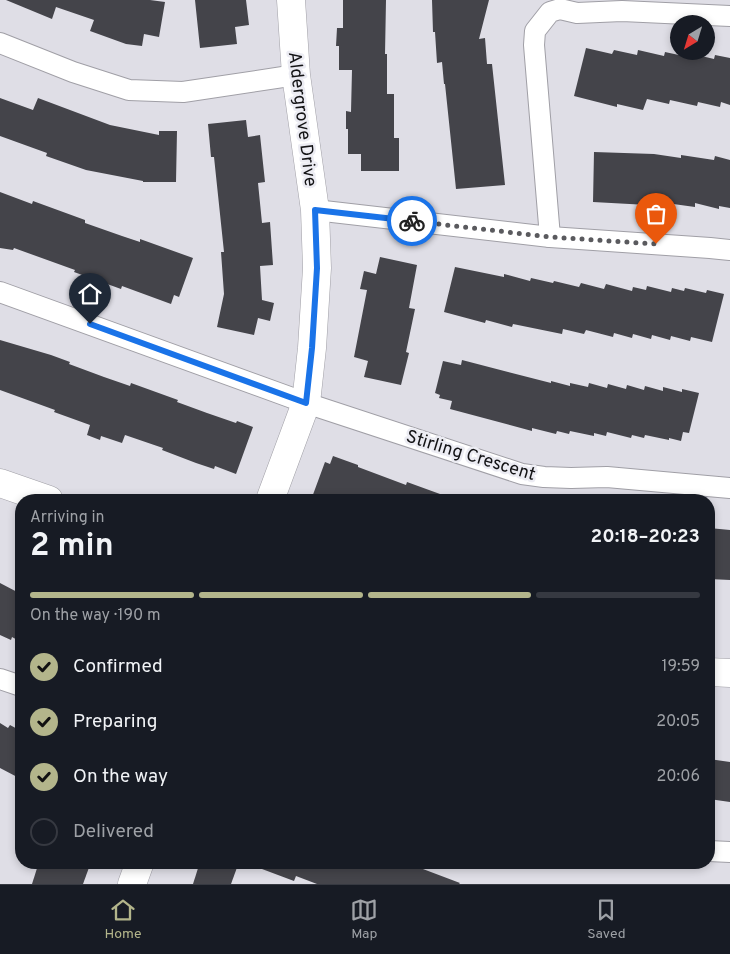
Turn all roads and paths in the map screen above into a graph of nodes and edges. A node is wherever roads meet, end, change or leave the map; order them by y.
1 (291, 0) edge
2 (730, 16) edge
3 (0, 43) edge
4 (296, 75) junction
5 (315, 210) junction
6 (550, 237) junction
7 (730, 250) edge
8 (0, 292) edge
9 (306, 403) junction
10 (0, 483) edge
11 (730, 488) edge
12 (32, 494) edge
13 (272, 494) edge
14 (715, 672) edge
15 (730, 673) edge
16 (0, 679) edge
17 (15, 684) edge
18 (715, 851) edge
19 (730, 852) edge
20 (137, 869) edge
21 (132, 884) edge

1 - 4 street, Aldergrove Drive
2 - 6 street
3 - 4 street
4 - 5 street, Aldergrove Drive
5 - 6 street
5 - 9 street, Aldergrove Drive
6 - 7 street
8 - 9 street, Stirling Crescent
9 - 11 street, Stirling Crescent
9 - 13 street, Aldergrove Drive
10 - 12 street
14 - 15 street
16 - 17 street
18 - 19 street
20 - 21 street

